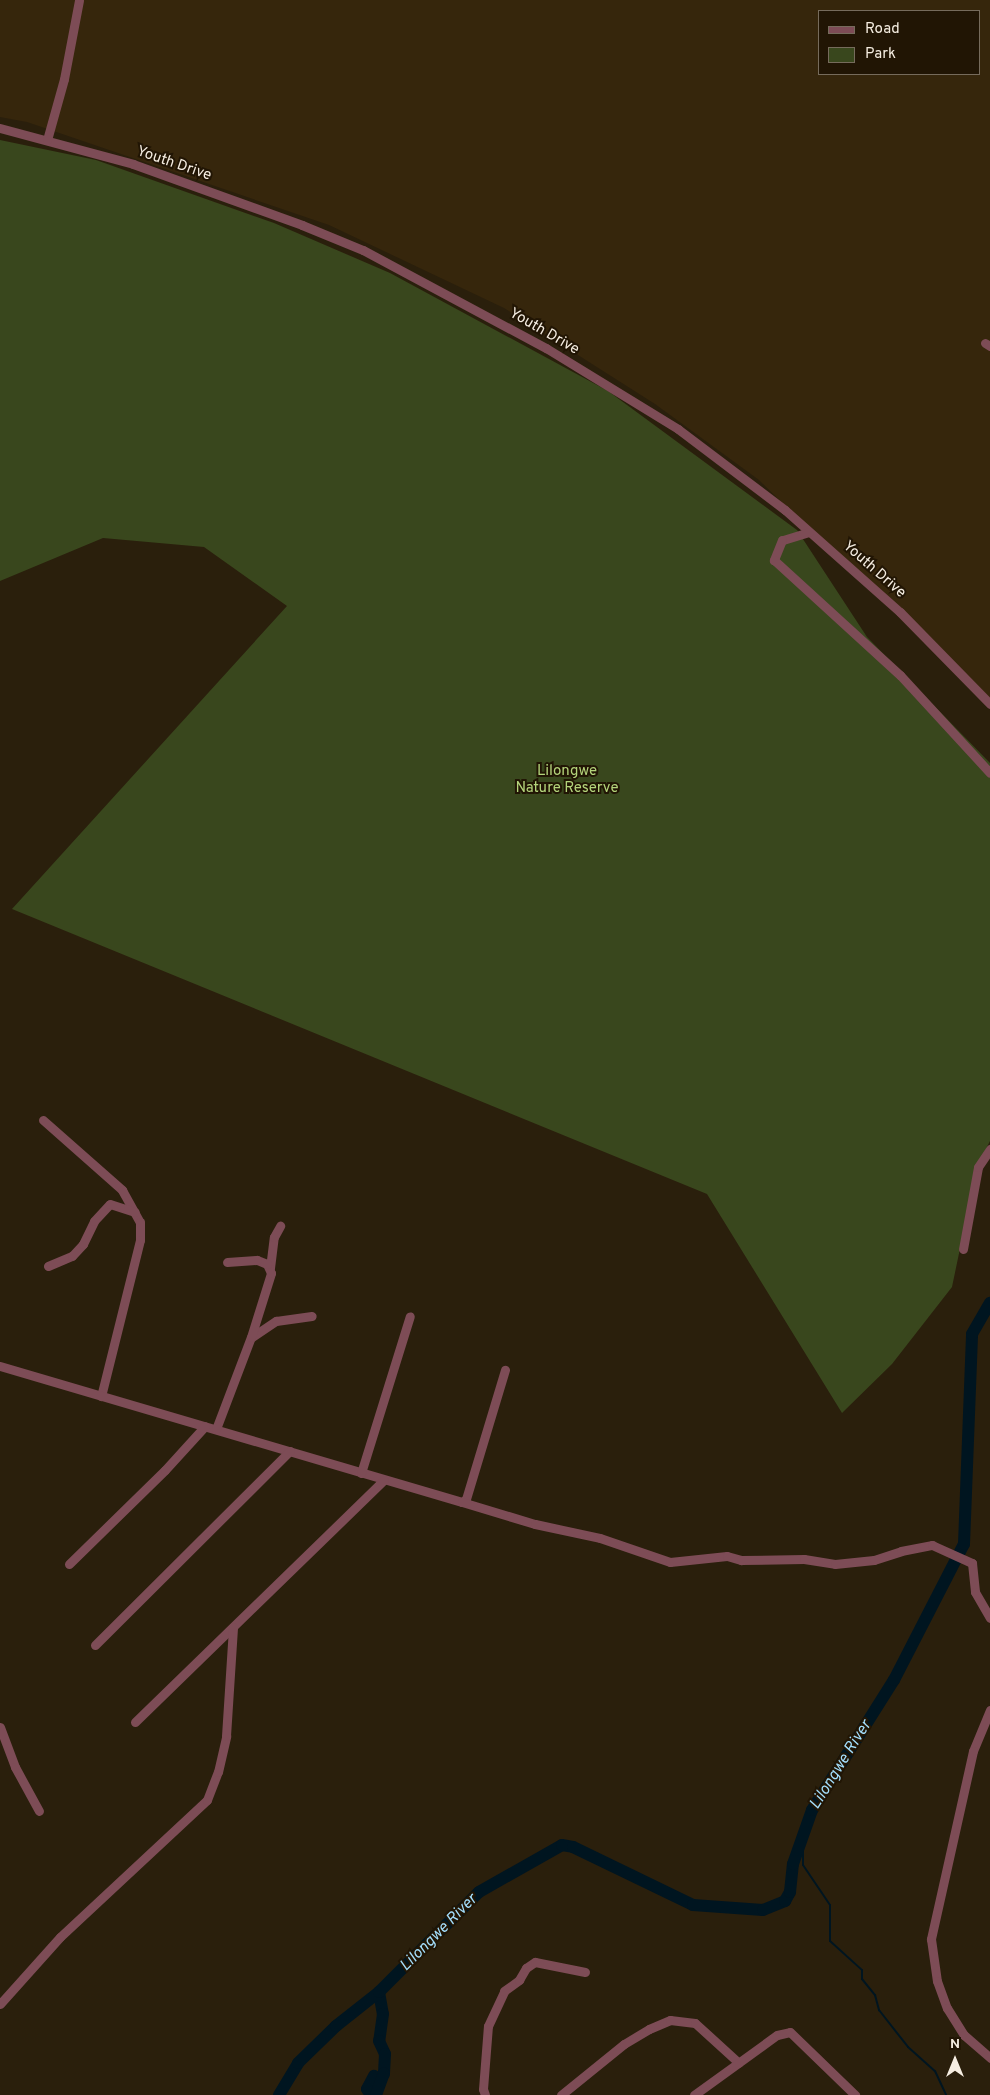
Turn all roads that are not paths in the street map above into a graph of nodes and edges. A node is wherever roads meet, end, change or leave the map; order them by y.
1 (79, 0) edge
2 (0, 128) edge
3 (47, 140) junction
4 (809, 532) junction
5 (990, 704) edge
6 (990, 773) edge
7 (43, 1120) dead end
8 (990, 1149) edge
9 (136, 1212) junction
10 (280, 1226) dead end
11 (963, 1248) dead end
12 (227, 1262) dead end
13 (48, 1266) dead end
14 (270, 1268) junction
15 (312, 1316) dead end
16 (410, 1316) dead end
17 (251, 1337) junction
18 (0, 1366) edge
19 (505, 1370) dead end
20 (101, 1396) junction
21 (205, 1426) junction
22 (216, 1429) junction
23 (290, 1450) junction
24 (361, 1472) junction
25 (384, 1480) junction
26 (462, 1502) junction
27 (69, 1564) dead end
28 (990, 1618) edge
29 (233, 1627) junction
30 (95, 1645) dead end
31 (990, 1710) edge
32 (135, 1722) dead end
33 (0, 1728) edge
34 (39, 1811) dead end
35 (585, 1972) dead end
36 (0, 2004) edge
37 (990, 2058) edge
38 (740, 2063) junction
39 (853, 2092) edge
40 (485, 2095) edge
41 (560, 2095) edge
42 (694, 2095) edge
43 (841, 2095) edge

1 - 3 street
2 - 3 street, Youth Drive
3 - 4 street, Youth Drive
4 - 5 street, Youth Drive
4 - 6 street
7 - 9 street
8 - 11 street
9 - 13 street
9 - 20 street
10 - 14 street
12 - 14 street
14 - 17 street
15 - 17 street
16 - 24 street
17 - 22 street
18 - 20 street
19 - 26 street
20 - 21 street
21 - 22 street
21 - 27 street
22 - 23 street
23 - 24 street
23 - 30 street
24 - 25 street
25 - 26 street
25 - 29 street
26 - 28 street
29 - 32 street
29 - 36 street
31 - 37 street
33 - 34 street
35 - 40 street
38 - 39 street
38 - 41 street
38 - 42 street
39 - 43 street

